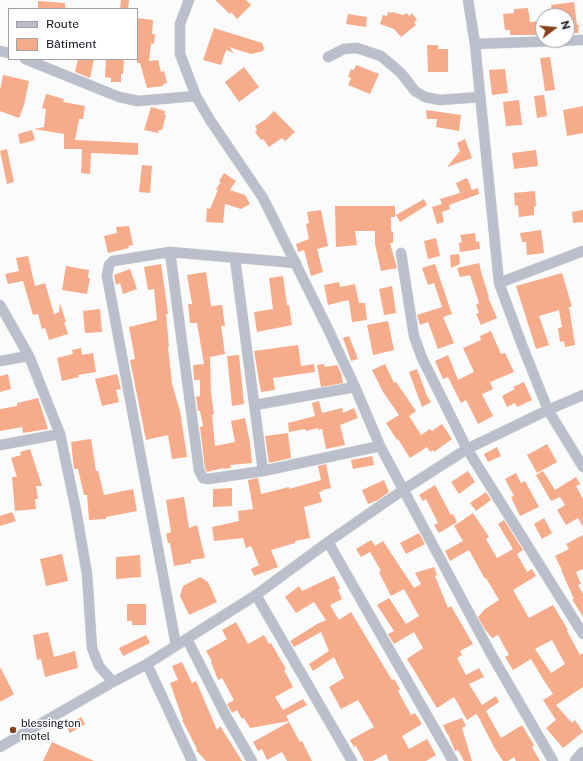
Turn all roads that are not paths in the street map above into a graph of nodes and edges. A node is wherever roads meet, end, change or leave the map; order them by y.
1 (189, 0) edge
2 (468, 0) edge
3 (583, 40) edge
4 (475, 44) junction
5 (328, 57) dead end
6 (27, 60) edge
7 (196, 96) junction
8 (480, 97) junction
9 (583, 251) edge
10 (170, 252) junction
11 (401, 253) dead end
12 (235, 259) junction
13 (296, 263) junction
14 (499, 283) junction
15 (0, 305) edge
16 (29, 356) junction
17 (0, 361) edge
18 (355, 387) junction
19 (583, 395) edge
20 (255, 405) junction
21 (548, 410) junction
22 (60, 434) junction
23 (0, 445) edge
24 (380, 446) junction
25 (467, 449) junction
26 (583, 467) edge
27 (263, 471) junction
28 (403, 490) junction
29 (328, 542) junction
30 (256, 595) junction
31 (583, 634) edge
32 (187, 639) junction
33 (176, 645) junction
34 (147, 664) junction
35 (113, 682) junction
36 (0, 748) edge
37 (583, 753) edge
38 (192, 761) edge
39 (252, 761) edge
40 (352, 761) edge
41 (454, 761) edge
42 (553, 761) edge
43 (576, 761) edge

1 - 7 street
2 - 4 street
3 - 4 street
4 - 8 street
5 - 8 street
6 - 7 street
7 - 13 street
8 - 14 street
9 - 14 street
10 - 12 street
10 - 27 street
10 - 33 street
11 - 25 street
12 - 13 street
12 - 20 street
13 - 18 street
14 - 21 street
15 - 16 street
16 - 17 street
16 - 22 street
18 - 20 street
18 - 24 street
19 - 21 street
20 - 27 street
21 - 25 street
21 - 26 street
22 - 23 street
22 - 35 street
24 - 27 street
24 - 28 street
25 - 28 street
25 - 31 street
28 - 29 street
28 - 42 street
29 - 30 street
29 - 41 street
30 - 32 street
30 - 40 street
32 - 33 street
32 - 39 street
33 - 34 street
34 - 35 street
34 - 38 street
35 - 36 street
37 - 43 street

